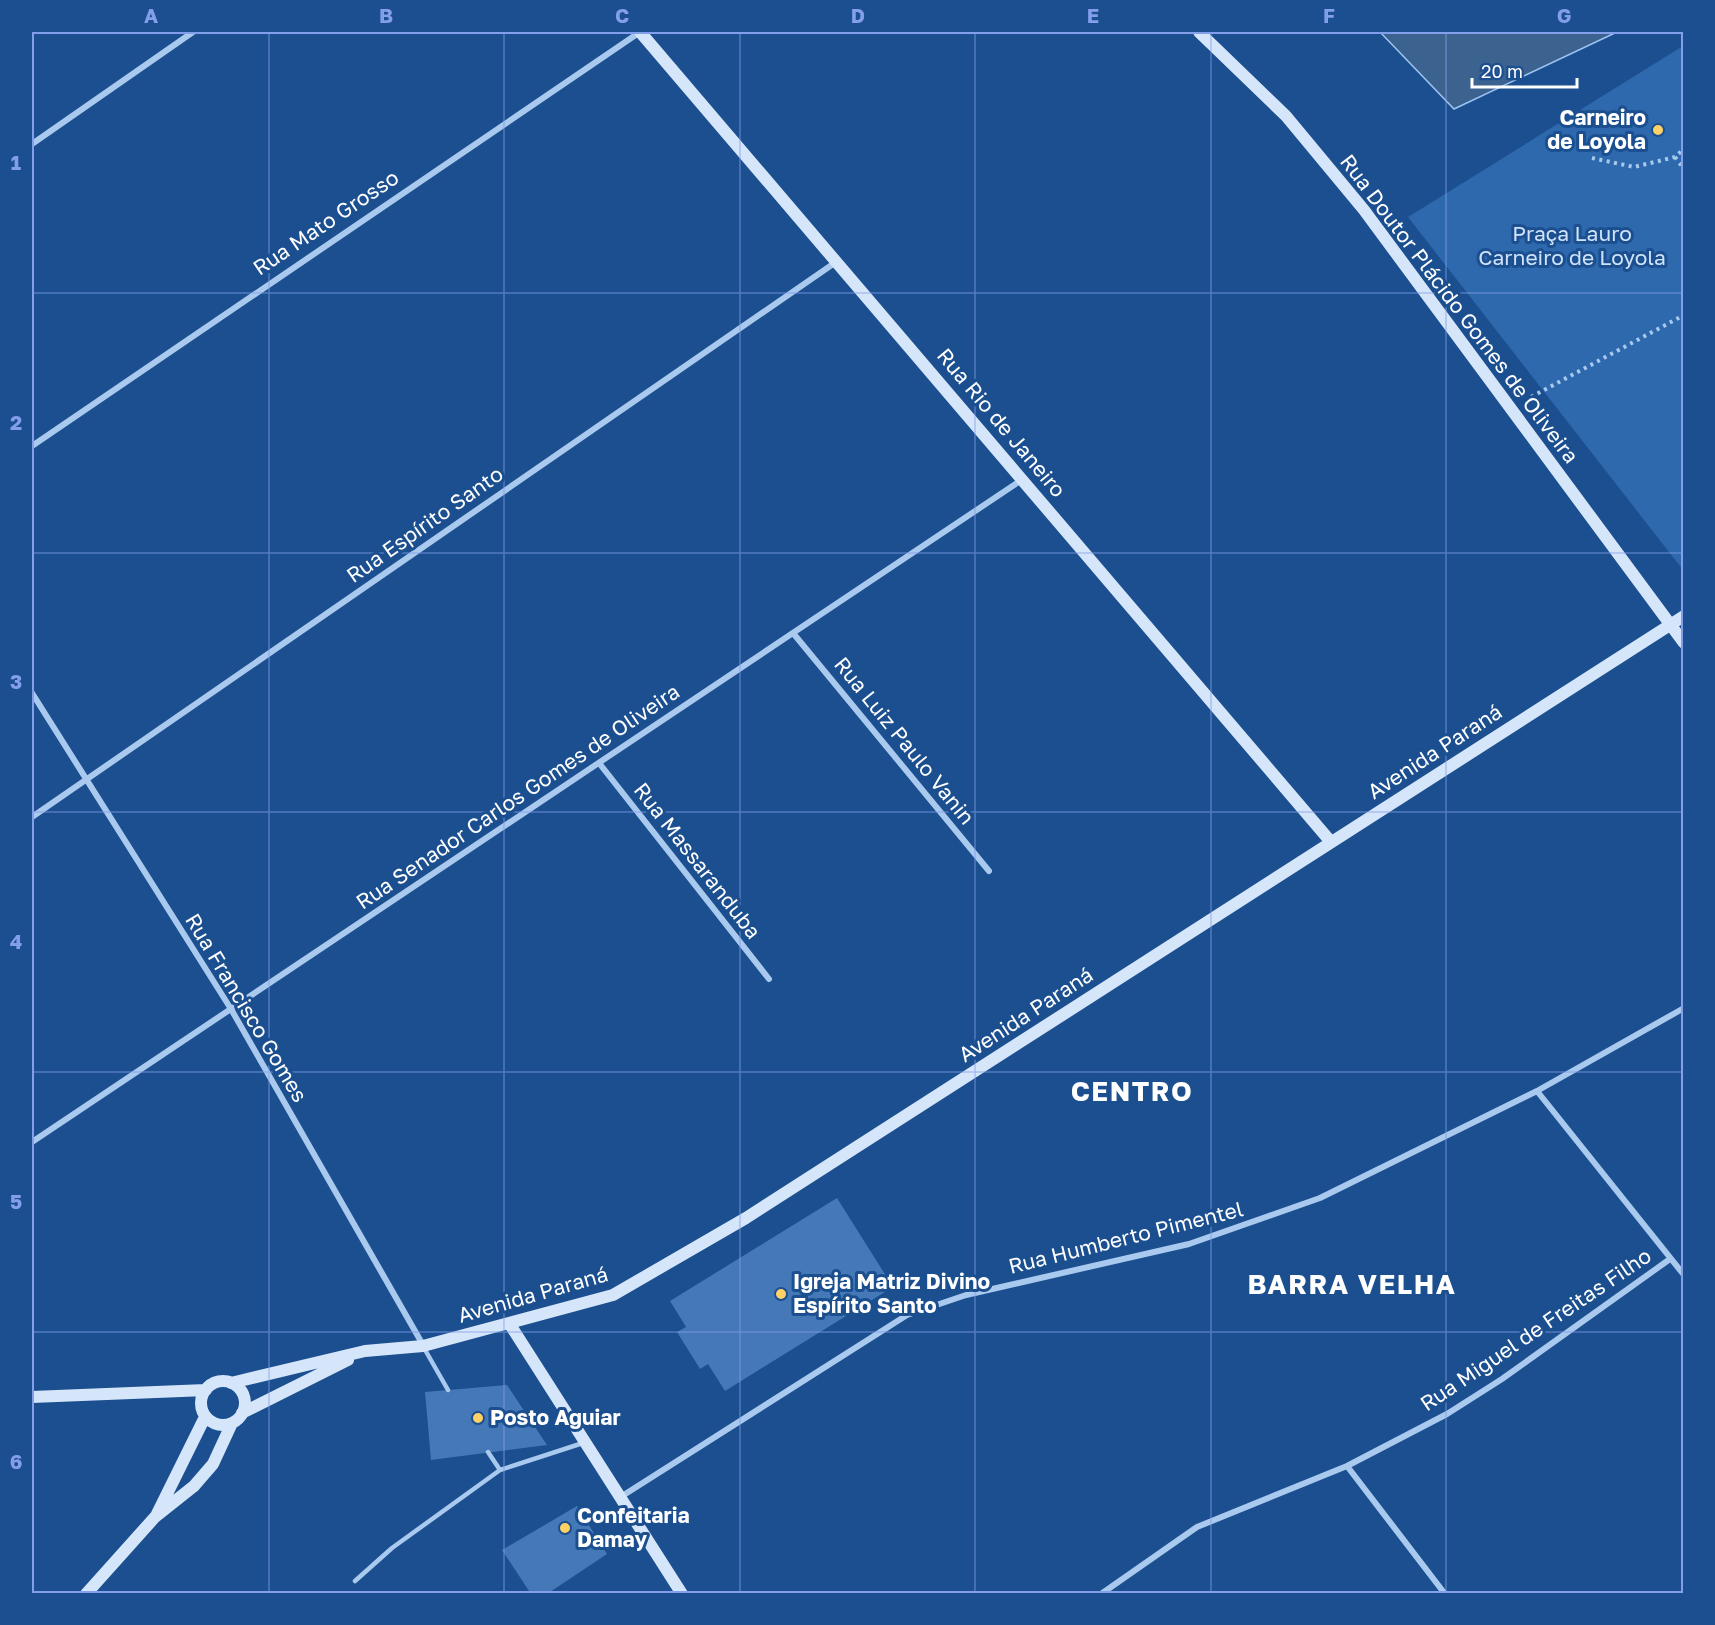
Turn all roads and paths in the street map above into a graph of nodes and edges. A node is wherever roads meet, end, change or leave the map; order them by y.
1 (193, 32) edge
2 (641, 32) edge
3 (1199, 32) edge
4 (32, 144) edge
5 (1683, 149) edge
6 (1675, 157) junction
7 (1592, 158) dead end
8 (1683, 169) edge
9 (838, 261) junction
10 (1683, 315) edge
11 (1511, 408) junction
12 (32, 446) edge
13 (1023, 479) junction
14 (1683, 616) edge
15 (1671, 624) junction
16 (793, 633) junction
17 (1683, 643) edge
18 (32, 693) edge
19 (599, 763) junction
20 (85, 779) junction
21 (32, 817) edge
22 (1330, 842) junction
23 (989, 871) dead end
24 (770, 979) dead end
25 (1683, 1008) edge
26 (231, 1009) junction
27 (1537, 1091) junction
28 (32, 1142) edge
29 (1670, 1259) junction
30 (1683, 1275) edge
31 (509, 1323) junction
32 (423, 1346) junction
33 (365, 1351) junction
34 (231, 1383) junction
35 (206, 1390) junction
36 (448, 1390) dead end
37 (32, 1397) edge
38 (242, 1413) junction
39 (205, 1417) junction
40 (232, 1423) junction
41 (584, 1443) junction
42 (488, 1452) dead end
43 (1347, 1466) junction
44 (500, 1470) junction
45 (619, 1498) junction
46 (155, 1517) junction
47 (355, 1581) dead end
48 (86, 1593) edge
49 (682, 1593) edge
50 (1101, 1593) edge
51 (1444, 1593) edge

1 - 4 street
2 - 9 main road, Rua Rio de Janeiro
2 - 12 street, Rua Mato Grosso
3 - 11 main road, Rua Doutor Plácido Gomes de Oliveira
5 - 6 path
6 - 7 path
6 - 8 path
9 - 13 main road, Rua Rio de Janeiro
9 - 20 street, Rua Espírito Santo
10 - 11 path
11 - 15 main road, Rua Doutor Plácido Gomes de Oliveira
13 - 16 street, Rua Senador Carlos Gomes de Oliveira
13 - 22 main road, Rua Rio de Janeiro
14 - 15 main road, Avenida Paraná
15 - 17 main road, Rua Doutor Plácido Gomes de Oliveira
15 - 22 main road, Avenida Paraná
16 - 19 street, Rua Senador Carlos Gomes de Oliveira
16 - 23 street, Rua Luiz Paulo Vanin
18 - 20 street, Rua Francisco Gomes
19 - 24 street, Rua Massaranduba
19 - 26 street, Rua Senador Carlos Gomes de Oliveira
20 - 21 street, Rua Espírito Santo
20 - 26 street, Rua Francisco Gomes
22 - 31 main road, Avenida Paraná
25 - 27 street, Rua Humberto Pimentel
26 - 28 street, Rua Senador Carlos Gomes de Oliveira
26 - 32 street, Rua Francisco Gomes
27 - 29 street
27 - 45 street, Rua Humberto Pimentel
29 - 30 street
29 - 43 street, Rua Miguel de Freitas Filho
31 - 32 main road, Avenida Paraná
31 - 41 main road
32 - 33 main road, Avenida Paraná
32 - 36 lane
33 - 34 main road, Avenida Paraná
33 - 38 main road, Avenida Paraná
34 - 35 main road
34 - 38 main road
35 - 37 main road
35 - 39 main road
38 - 40 main road
39 - 40 main road
39 - 46 main road
40 - 46 main road
41 - 44 lane
41 - 45 main road
42 - 44 lane
43 - 50 street, Rua Miguel de Freitas Filho
43 - 51 street
44 - 47 lane
45 - 49 main road
46 - 48 main road

